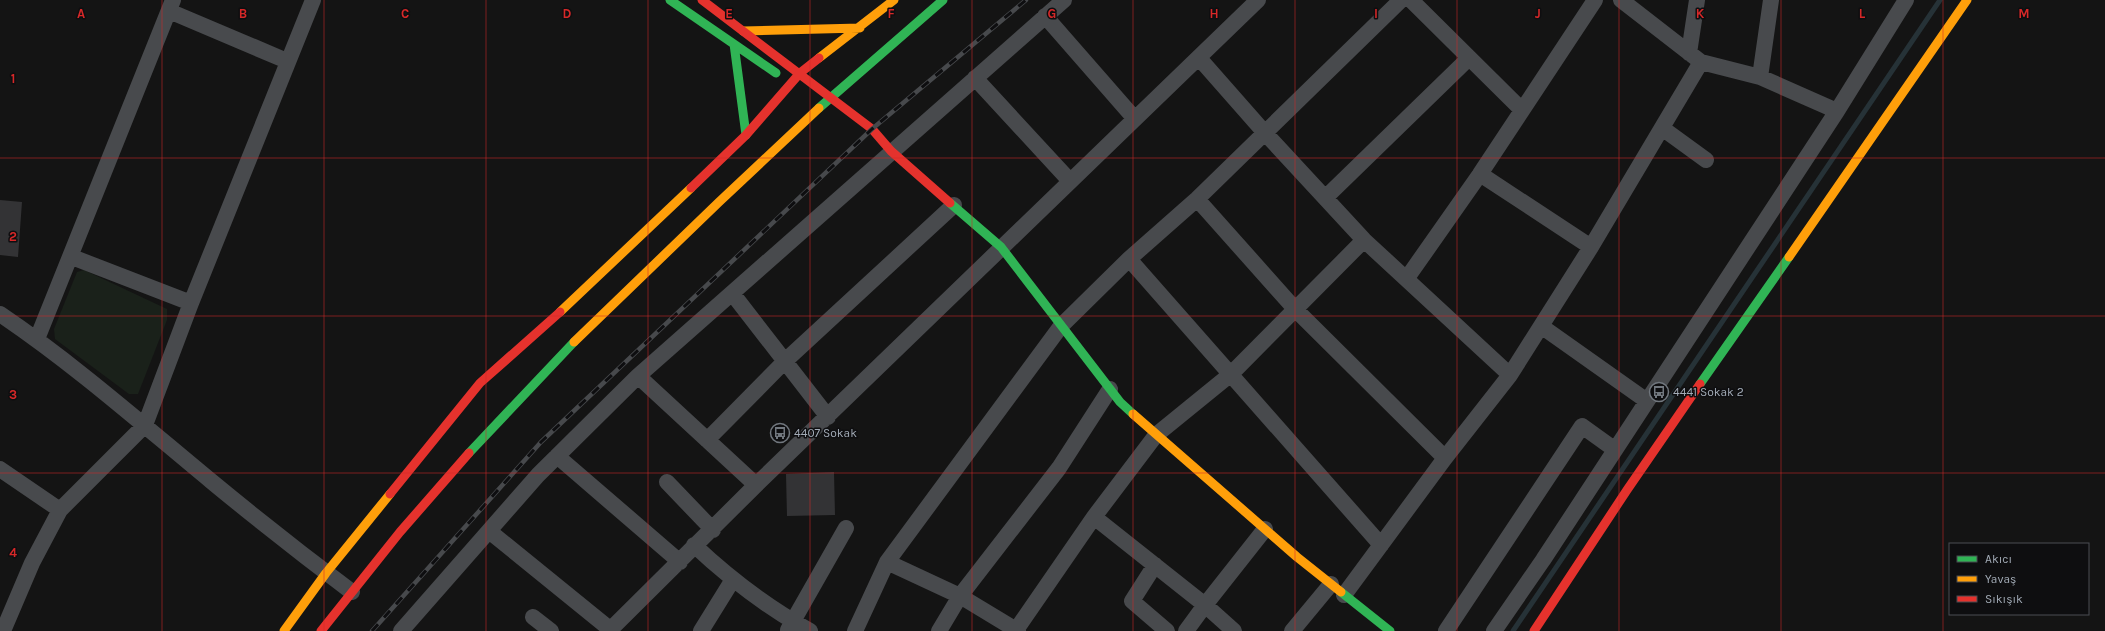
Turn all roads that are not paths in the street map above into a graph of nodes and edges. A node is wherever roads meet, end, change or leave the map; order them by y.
1 (313, 0) edge
2 (670, 0) edge
3 (702, 0) edge
4 (894, 0) edge
5 (943, 0) edge
6 (1064, 0) edge
7 (1258, 0) edge
8 (1401, 0) edge
9 (1411, 0) edge
10 (1595, 0) edge
11 (1621, 0) edge
12 (1697, 0) edge
13 (1772, 0) edge
14 (1906, 0) edge
15 (1967, 0) edge
16 (171, 6) edge
17 (1046, 16) junction
18 (860, 28) junction
19 (743, 31) junction
20 (734, 44) junction
21 (1695, 57) junction
22 (1199, 58) junction
23 (1469, 58) junction
24 (287, 61) junction
25 (800, 73) junction
26 (1760, 77) junction
27 (975, 78) junction
28 (794, 85) junction
29 (832, 97) junction
30 (1522, 110) junction
31 (1837, 111) junction
32 (1135, 119) junction
33 (1662, 128) junction
34 (1265, 133) junction
35 (746, 135) junction
36 (871, 140) dead end
37 (891, 151) junction
38 (1706, 160) dead end
39 (1480, 174) junction
40 (1070, 181) junction
41 (1325, 198) junction
42 (1198, 200) junction
43 (954, 206) junction
44 (1364, 240) junction
45 (1001, 247) junction
46 (1591, 247) junction
47 (72, 257) junction
48 (1129, 259) junction
49 (1407, 278) junction
50 (732, 293) junction
51 (191, 303) junction
52 (1294, 309) junction
53 (0, 314) edge
54 (1060, 326) junction
55 (1541, 326) junction
56 (37, 339) junction
57 (785, 361) junction
58 (1230, 374) junction
59 (1510, 375) junction
60 (638, 376) junction
61 (1110, 389) junction
62 (1647, 401) junction
63 (828, 417) junction
64 (145, 425) junction
65 (1156, 434) junction
66 (707, 440) junction
67 (1614, 450) junction
68 (557, 456) junction
69 (1446, 458) junction
70 (0, 469) edge
71 (667, 482) dead end
72 (756, 485) junction
73 (60, 510) junction
74 (1094, 517) junction
75 (846, 528) dead end
76 (713, 530) junction
77 (1265, 530) junction
78 (489, 531) junction
79 (1381, 545) junction
80 (694, 546) junction
81 (680, 562) junction
82 (888, 562) junction
83 (1155, 565) junction
84 (326, 573) junction
85 (732, 581) junction
86 (1331, 584) junction
87 (352, 592) junction
88 (1344, 595) junction
89 (960, 596) junction
90 (1205, 605) junction
91 (534, 617) dead end
92 (790, 626) edge
93 (403, 630) edge
94 (610, 630) edge
95 (1017, 630) edge
96 (3, 631) edge
97 (284, 631) edge
98 (320, 631) edge
99 (551, 631) edge
100 (701, 631) edge
101 (810, 631) edge
102 (855, 631) edge
103 (939, 631) edge
104 (1166, 631) edge
105 (1186, 631) edge
106 (1234, 631) edge
107 (1292, 631) edge
108 (1390, 631) edge
109 (1446, 631) edge
110 (1494, 631) edge
111 (1534, 631) edge

1 - 24 street
2 - 20 street
3 - 19 street
4 - 18 street
5 - 29 street
6 - 17 street
7 - 22 street
8 - 34 street
9 - 23 street
10 - 30 street
11 - 21 street
12 - 21 street
13 - 26 street
14 - 31 street
15 - 111 street
16 - 24 street
16 - 47 street
17 - 27 street
17 - 32 street
18 - 19 street
18 - 25 street
19 - 25 street
20 - 28 street
20 - 35 street
21 - 26 street
21 - 33 street
22 - 32 street
22 - 34 street
23 - 30 street
23 - 41 street
24 - 51 street
25 - 28 street
25 - 29 street
26 - 31 street
27 - 37 street
27 - 40 street
28 - 35 street
29 - 37 street
29 - 87 street
30 - 39 street
31 - 62 street
32 - 40 street
33 - 38 street
33 - 46 street
34 - 41 street
34 - 42 street
35 - 84 street
36 - 37 street
37 - 43 street
37 - 50 street
39 - 46 street
39 - 49 street
40 - 45 street
41 - 44 street
42 - 48 street
42 - 52 street
43 - 45 street
43 - 57 street
44 - 49 street
44 - 52 street
45 - 54 street
45 - 63 street
46 - 55 street
47 - 51 street
47 - 56 street
48 - 54 street
48 - 58 street
49 - 59 street
50 - 57 street
50 - 60 street
51 - 64 street
52 - 58 street
52 - 69 street
53 - 56 street
54 - 61 street
54 - 82 street
55 - 59 street
55 - 62 street
56 - 64 street
57 - 63 street
57 - 66 street
58 - 65 street
58 - 79 street
59 - 69 street
60 - 66 street
60 - 68 street
61 - 65 street
61 - 89 street
62 - 67 street
63 - 72 street
64 - 73 street
64 - 84 street
65 - 74 street
65 - 77 street
66 - 72 street
67 - 109 street
67 - 110 street
68 - 78 street
68 - 81 street
69 - 79 street
70 - 73 street
71 - 76 street
72 - 76 street
73 - 96 street
74 - 83 street
74 - 95 street
75 - 92 street
76 - 80 street
77 - 86 street
77 - 90 street
78 - 93 street
78 - 94 street
79 - 88 street
80 - 81 street
80 - 85 street
81 - 94 street
82 - 89 street
82 - 102 street
83 - 90 street
83 - 104 street
84 - 87 street
84 - 97 street
85 - 92 street
85 - 100 street
86 - 88 street
86 - 107 street
87 - 98 street
88 - 108 street
89 - 95 street
89 - 103 street
90 - 105 street
90 - 106 street
91 - 99 street
92 - 101 street

